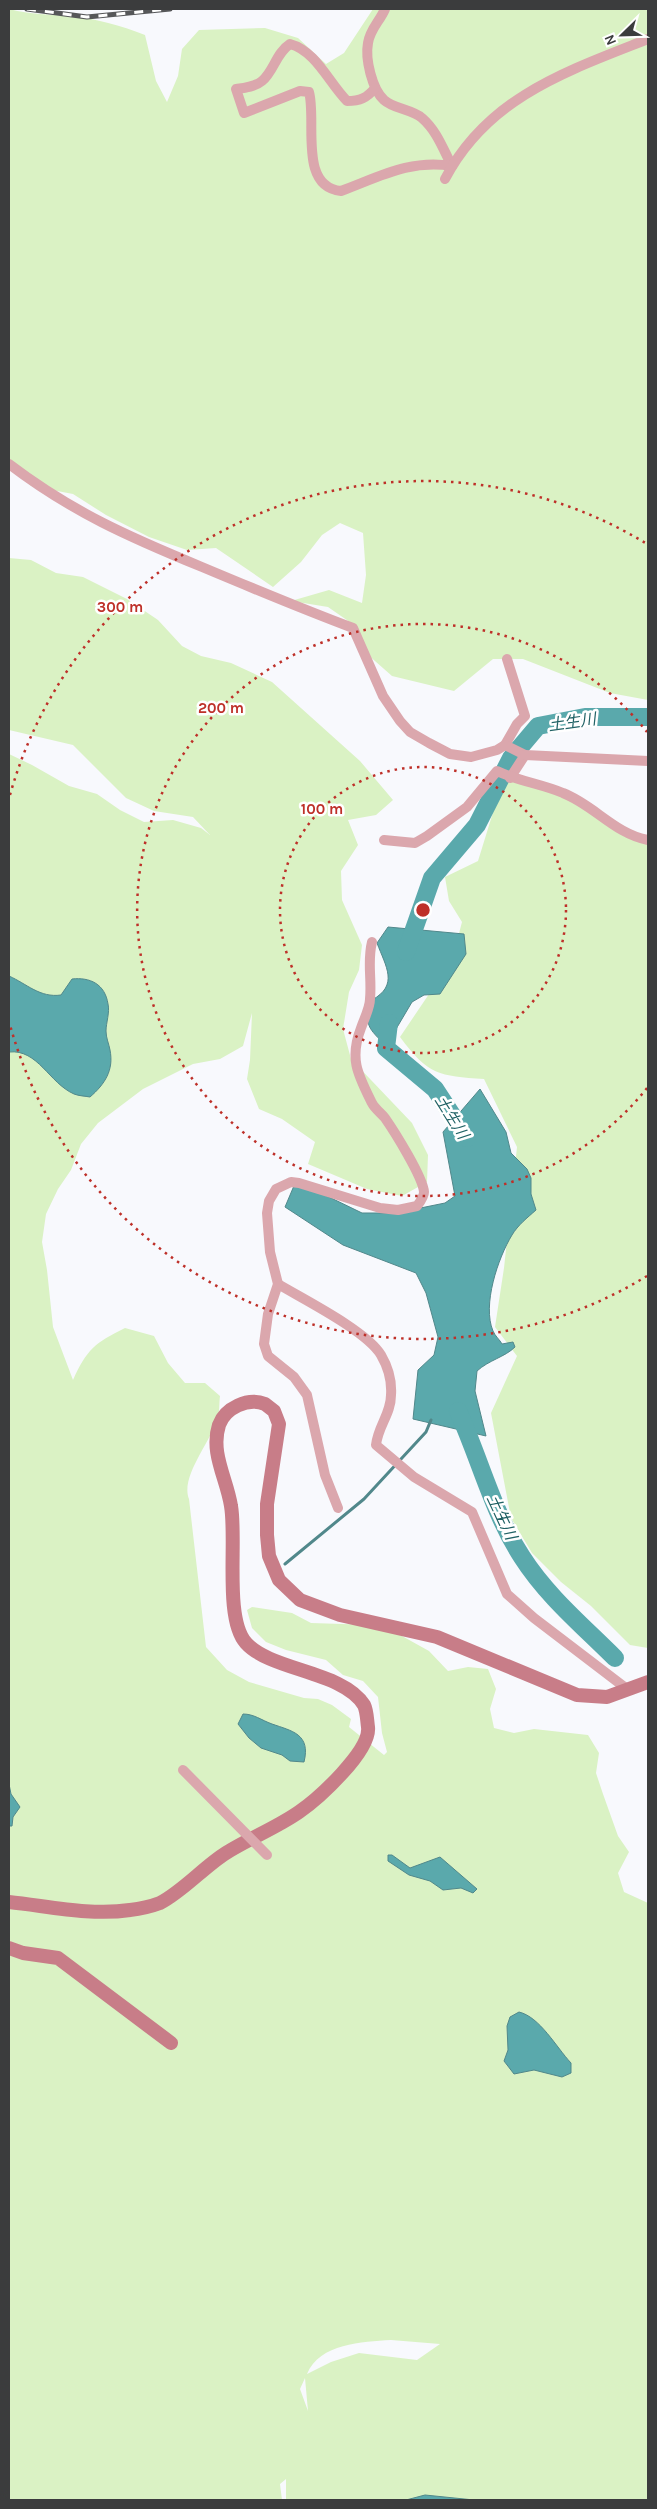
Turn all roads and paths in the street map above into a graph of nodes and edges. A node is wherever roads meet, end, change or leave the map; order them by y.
1 (385, 9) edge
2 (648, 39) edge
3 (375, 88) junction
4 (452, 166) junction
5 (445, 179) dead end
6 (9, 464) edge
7 (507, 659) dead end
8 (505, 745) junction
9 (523, 755) junction
10 (648, 760) edge
11 (510, 778) junction
12 (384, 840) dead end
13 (648, 840) edge
14 (372, 942) dead end
15 (278, 1284) junction
16 (338, 1508) dead end
17 (648, 1682) edge
18 (627, 1689) junction
19 (183, 1770) dead end
20 (267, 1855) dead end
21 (9, 1902) edge
22 (9, 1948) edge
23 (171, 2043) dead end

1 - 3 street
2 - 4 street
3 - 4 street
3 - 4 street
4 - 5 street
6 - 8 street
7 - 8 street
8 - 9 street
9 - 10 street
9 - 11 street
11 - 12 street
11 - 13 street
14 - 15 street
15 - 16 street
15 - 18 street
17 - 18 street
18 - 21 street
19 - 20 street, bridge
22 - 23 street

